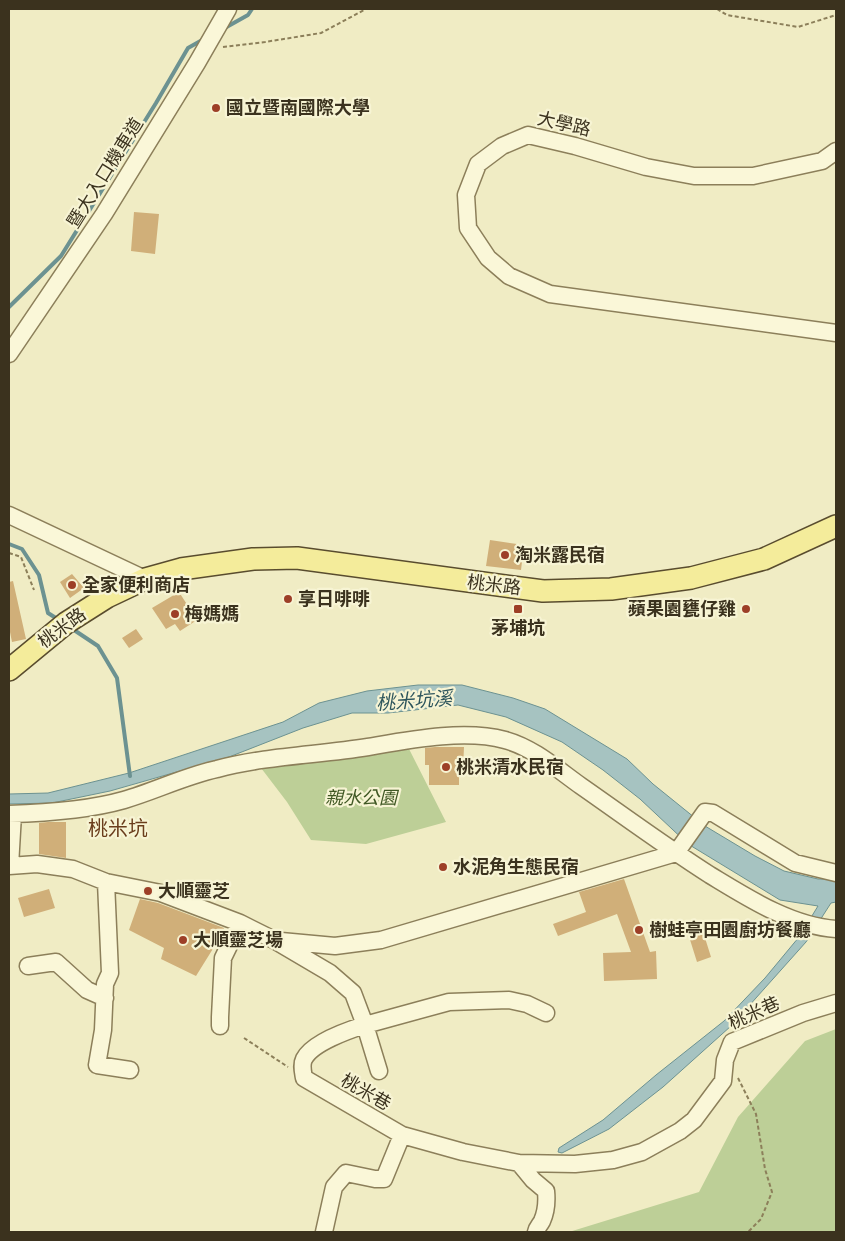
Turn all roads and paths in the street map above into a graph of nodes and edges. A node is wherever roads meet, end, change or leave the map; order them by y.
1 (228, 9) edge
2 (366, 9) edge
3 (717, 9) edge
4 (836, 15) edge
5 (206, 48) junction
6 (836, 151) edge
7 (836, 333) edge
8 (9, 354) edge
9 (9, 515) edge
10 (836, 526) edge
11 (9, 553) edge
12 (144, 578) junction
13 (34, 590) dead end
14 (9, 670) edge
15 (11, 814) edge
16 (678, 849) junction
17 (9, 866) edge
18 (836, 873) edge
19 (106, 882) junction
20 (240, 923) junction
21 (829, 928) edge
22 (274, 940) junction
23 (28, 966) dead end
24 (105, 998) junction
25 (836, 1003) edge
26 (546, 1013) dead end
27 (365, 1025) junction
28 (220, 1026) dead end
29 (244, 1038) dead end
30 (725, 1060) junction
31 (130, 1070) dead end
32 (379, 1071) dead end
33 (304, 1078) junction
34 (402, 1135) junction
35 (519, 1164) junction
36 (324, 1232) edge
37 (536, 1232) edge
38 (748, 1232) edge

1 - 5 street, 暨大入口機車道
2 - 5 path
3 - 4 path
5 - 8 street, 暨大入口機車道
6 - 7 street, 大學路
9 - 12 street
10 - 12 main road, 桃米路
11 - 13 path
12 - 14 main road, 桃米路
15 - 16 street
15 - 17 street
16 - 18 street
16 - 21 street
16 - 22 street
17 - 19 street
19 - 20 street
19 - 24 street
20 - 22 street
20 - 28 street
22 - 27 street
23 - 24 street
24 - 31 street
25 - 30 street, 桃米巷
26 - 27 street
27 - 32 street
27 - 33 street
29 - 33 path
30 - 35 street, 桃米巷
30 - 38 path
33 - 34 street, 桃米巷
34 - 35 street, 桃米巷
34 - 36 street
35 - 37 street

